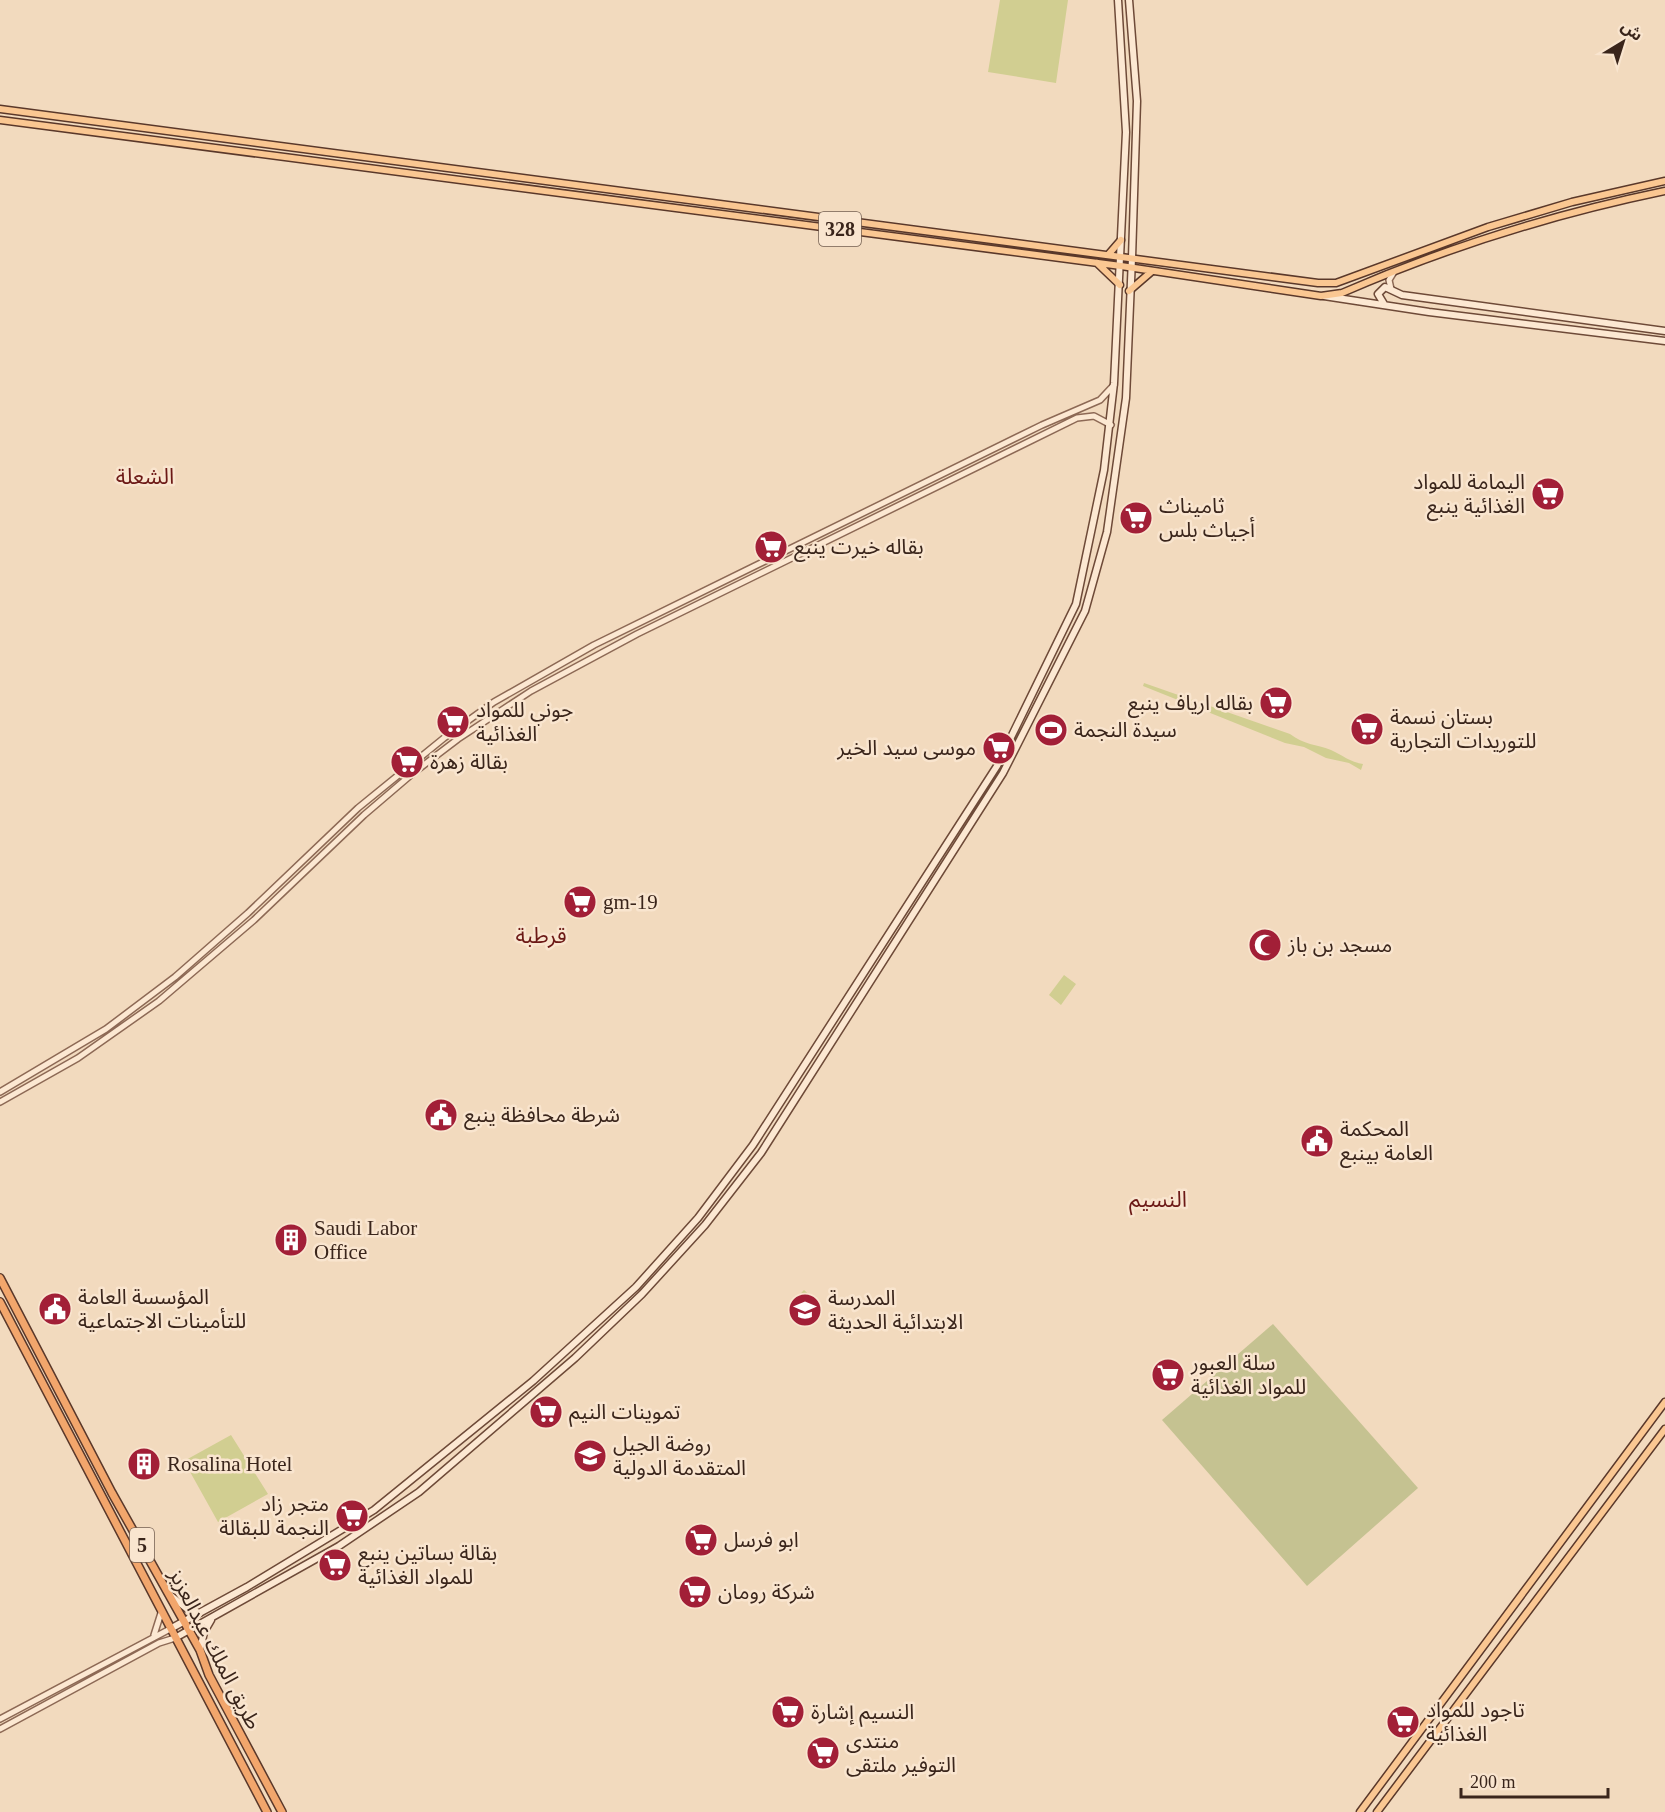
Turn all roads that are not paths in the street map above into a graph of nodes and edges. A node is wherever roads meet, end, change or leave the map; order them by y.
1 (1118, 0) edge
2 (1129, 0) edge
3 (0, 109) edge
4 (0, 120) edge
5 (1665, 181) edge
6 (1665, 191) edge
7 (1121, 240) junction
8 (1108, 255) junction
9 (1121, 256) junction
10 (1132, 258) junction
11 (1097, 263) junction
12 (1121, 266) junction
13 (1131, 268) junction
14 (1151, 272) junction
15 (1394, 272) junction
16 (1120, 285) junction
17 (1391, 289) junction
18 (1129, 291) junction
19 (1321, 296) junction
20 (1386, 306) junction
21 (1665, 331) edge
22 (1665, 341) edge
23 (1114, 383) junction
24 (1111, 425) junction
25 (0, 1092) edge
26 (0, 1102) edge
27 (0, 1278) edge
28 (0, 1302) edge
29 (1665, 1402) edge
30 (1665, 1429) edge
31 (170, 1595) junction
32 (161, 1611) junction
33 (200, 1613) junction
34 (212, 1620) junction
35 (185, 1622) junction
36 (170, 1629) junction
37 (189, 1631) junction
38 (153, 1636) junction
39 (175, 1638) junction
40 (159, 1643) junction
41 (181, 1649) junction
42 (200, 1650) junction
43 (0, 1719) edge
44 (0, 1729) edge
45 (267, 1812) edge
46 (282, 1812) edge
47 (1360, 1812) edge
48 (1377, 1812) edge

1 - 7 main road
2 - 10 main road
3 - 8 main road
4 - 11 main road, 328
5 - 10 main road
6 - 15 main road, 328
7 - 8 main road
7 - 9 main road
8 - 9 main road
9 - 10 main road
9 - 12 main road
10 - 13 main road
11 - 12 main road, 328
11 - 16 main road
12 - 13 main road, 328
12 - 16 main road
13 - 14 main road, 328
13 - 18 main road
14 - 18 main road
14 - 19 main road, 328
15 - 17 street
15 - 19 main road, 328
16 - 23 main road
17 - 20 main road
17 - 21 main road
18 - 34 main road
19 - 20 main road
20 - 22 main road
23 - 24 main road
23 - 25 street
24 - 26 street
24 - 33 main road
27 - 31 highway, طريق الملك عبدالعزيز / 5
28 - 32 highway, طريق الملك عبدالعزيز / 5
29 - 47 main road
30 - 48 main road
31 - 33 main road
31 - 35 highway, طريق الملك عبدالعزيز / 5
32 - 36 highway, طريق الملك عبدالعزيز / 5
32 - 38 street
33 - 35 main road
34 - 37 main road
34 - 42 main road
35 - 36 main road
35 - 37 highway, طريق الملك عبدالعزيز / 5
36 - 38 street
36 - 39 highway, طريق الملك عبدالعزيز / 5
37 - 39 main road
37 - 42 highway, طريق الملك عبدالعزيز / 5
38 - 43 street
39 - 40 street
39 - 41 highway, طريق الملك عبدالعزيز / 5
40 - 41 street
40 - 44 street
41 - 45 highway, طريق الملك عبدالعزيز / 5
42 - 46 highway, طريق الملك عبدالعزيز / 5

